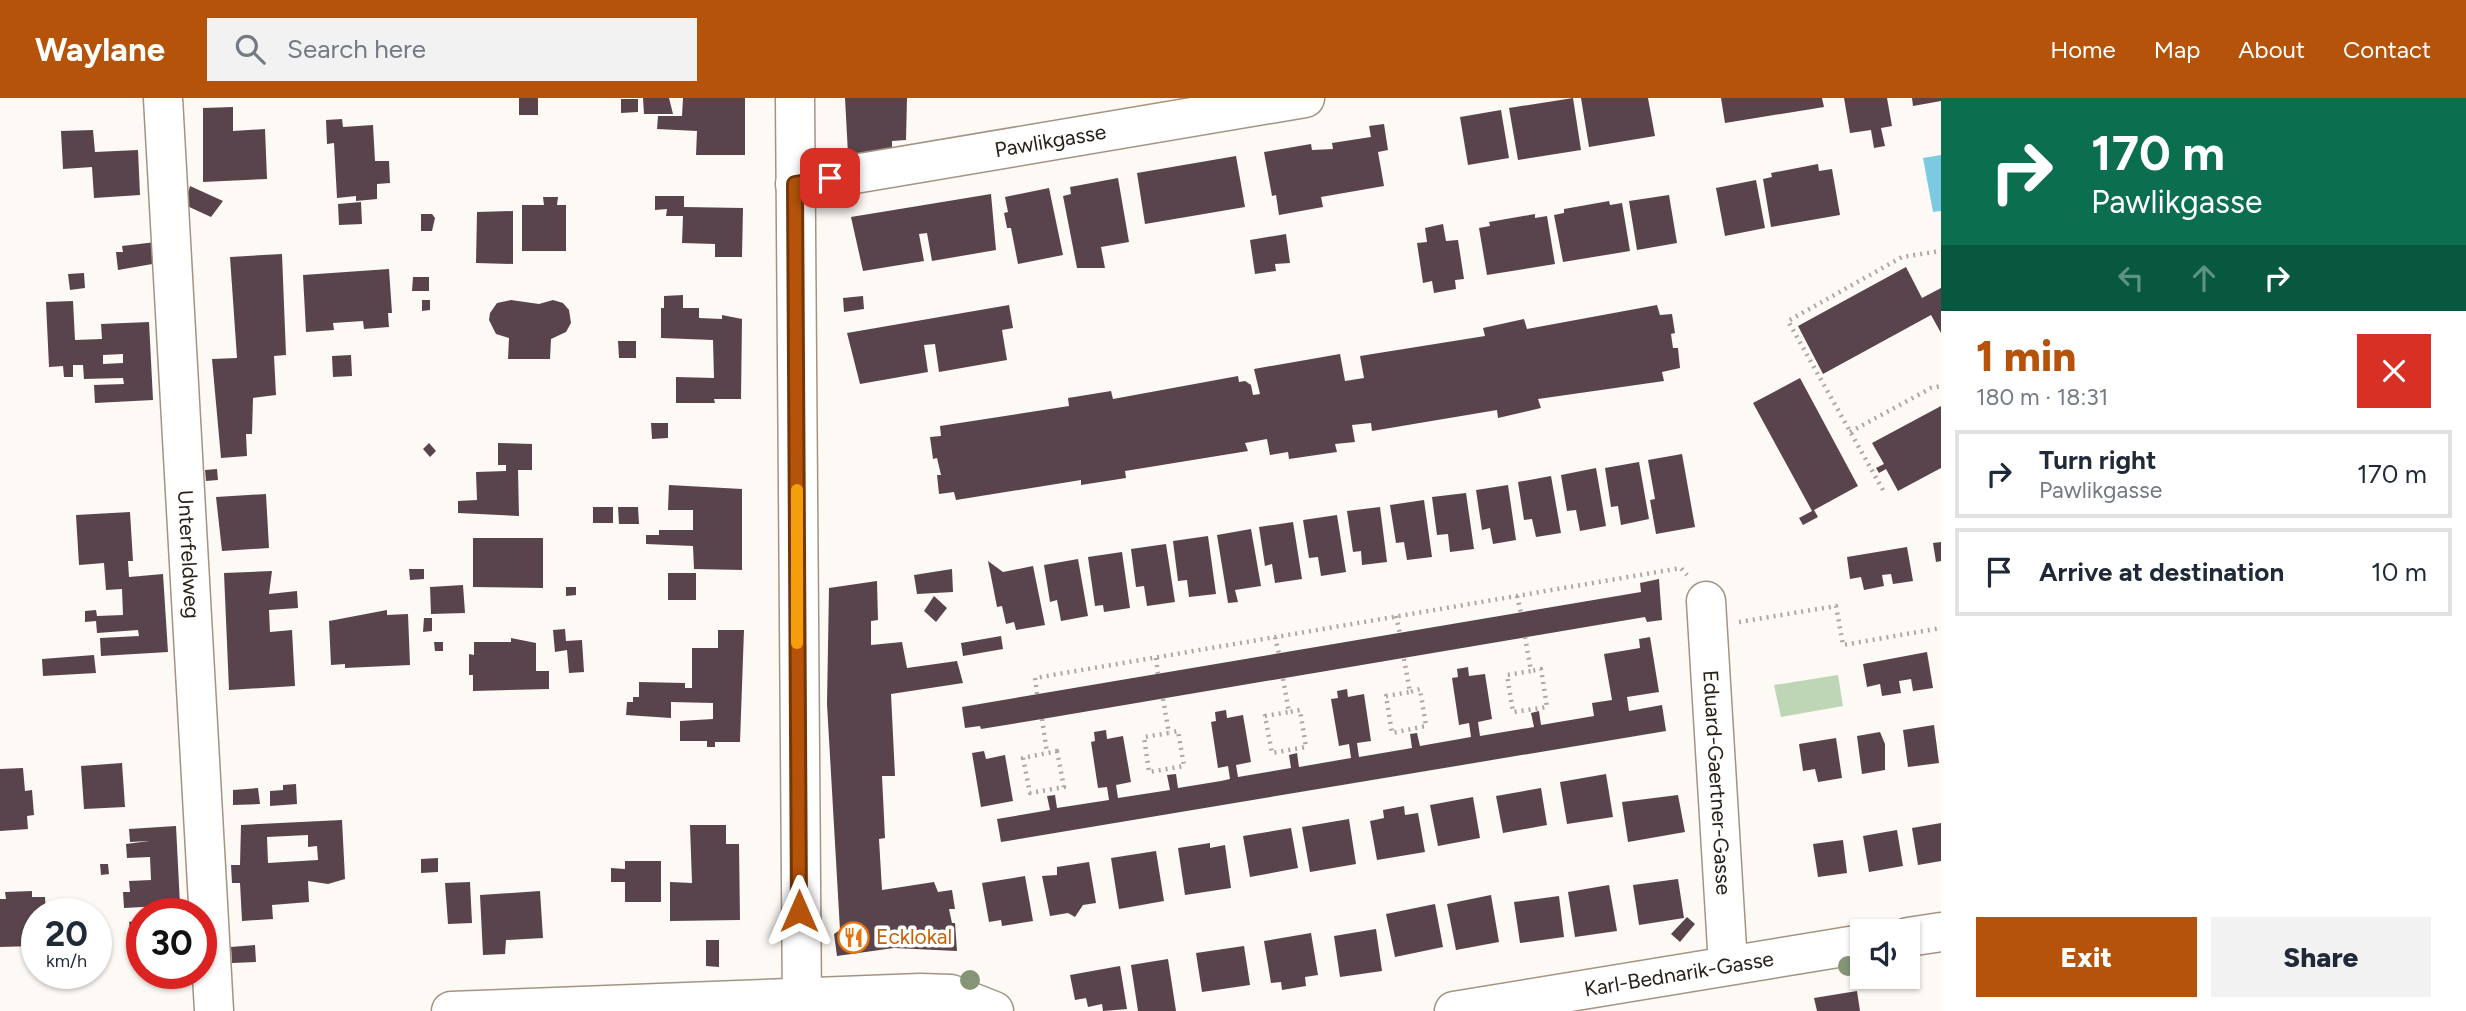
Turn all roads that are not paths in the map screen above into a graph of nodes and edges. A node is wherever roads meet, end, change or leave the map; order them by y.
1 (163, 98) edge
2 (795, 98) edge
3 (1305, 98) edge
4 (795, 184) junction
5 (1707, 614) road end
6 (1941, 932) edge
7 (1920, 935) edge
8 (1850, 946) edge
9 (1727, 965) junction
10 (802, 1003) edge
11 (214, 1011) edge
12 (451, 1011) edge
13 (994, 1011) edge
14 (1454, 1011) edge

1 - 11 street, Unterfeldweg
2 - 4 street
3 - 4 street, Pawlikgasse
4 - 10 street
5 - 9 street, Eduard-Gaertner-Gasse
6 - 7 street
8 - 9 street, Karl-Bednarik-Gasse
9 - 14 street, Karl-Bednarik-Gasse
10 - 12 street
10 - 13 street

